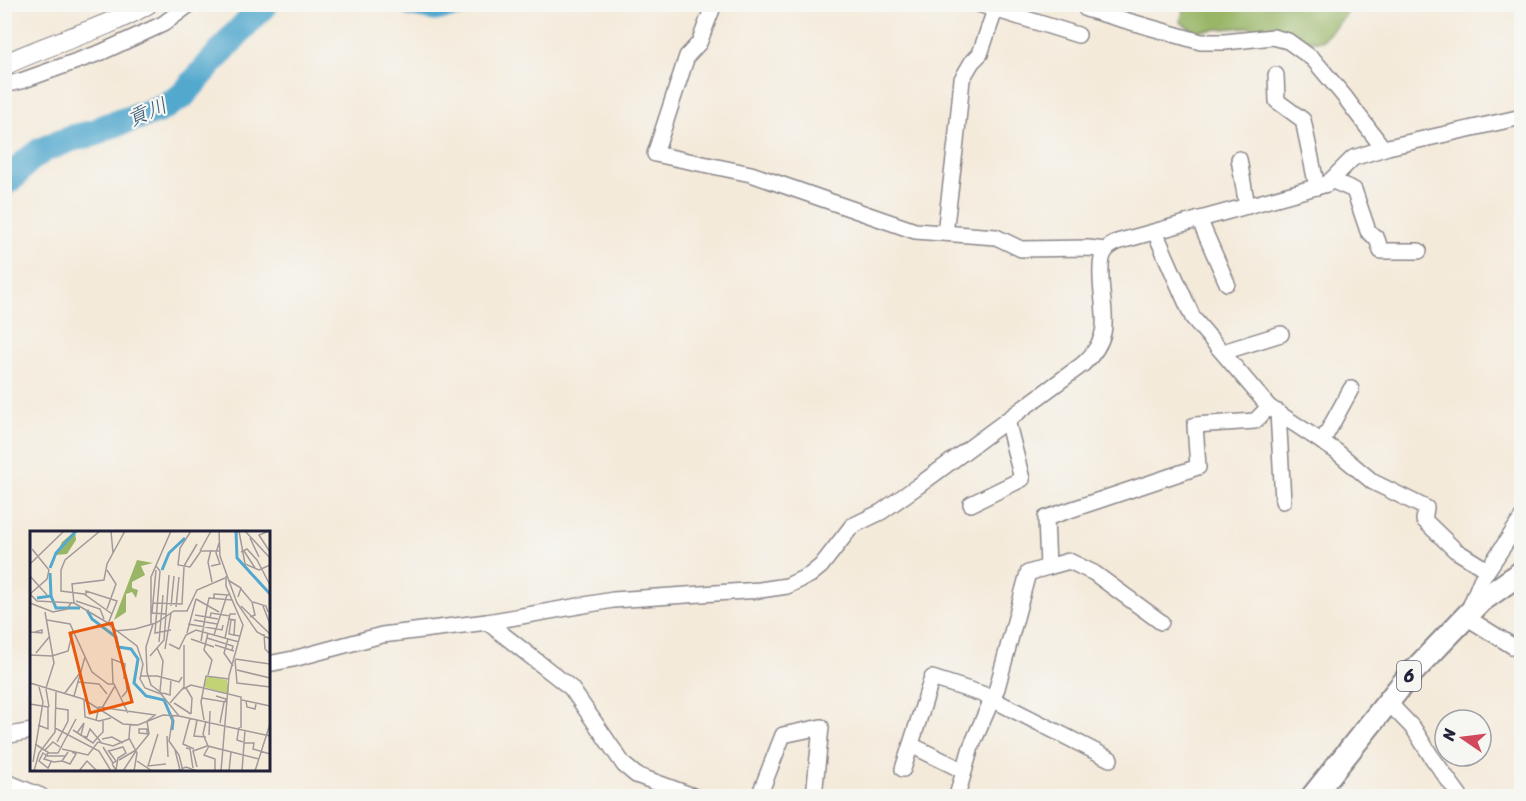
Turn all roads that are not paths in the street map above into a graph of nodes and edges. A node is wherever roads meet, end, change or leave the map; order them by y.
1 (147, 4) edge
2 (190, 4) edge
3 (714, 4) edge
4 (978, 4) edge
5 (1086, 9) dead end
6 (995, 10) junction
7 (1078, 35) dead end
8 (4, 65) edge
9 (1276, 75) dead end
10 (4, 85) edge
11 (1521, 117) edge
12 (1383, 148) junction
13 (1239, 159) dead end
14 (1331, 180) junction
15 (1317, 188) junction
16 (1247, 206) junction
17 (1199, 219) junction
18 (1155, 232) junction
19 (945, 233) junction
20 (1106, 250) junction
21 (1419, 251) dead end
22 (1227, 283) dead end
23 (1281, 334) dead end
24 (1223, 352) junction
25 (1351, 389) dead end
26 (1273, 410) junction
27 (1007, 420) junction
28 (1322, 442) junction
29 (1283, 501) dead end
30 (971, 504) dead end
31 (1521, 518) edge
32 (1048, 567) junction
33 (1487, 570) junction
34 (1521, 572) edge
35 (1466, 617) junction
36 (487, 622) junction
37 (1161, 622) dead end
38 (1521, 652) edge
39 (270, 664) edge
40 (992, 700) junction
41 (1388, 702) junction
42 (30, 731) edge
43 (4, 736) edge
44 (911, 745) junction
45 (1110, 759) dead end
46 (903, 769) dead end
47 (964, 771) junction
48 (4, 781) edge
49 (41, 796) edge
50 (693, 796) edge
51 (759, 796) edge
52 (814, 796) edge
53 (957, 796) edge
54 (1313, 796) edge
55 (1460, 796) edge

1 - 8 street
2 - 10 street
3 - 19 street
4 - 6 street
5 - 12 street
6 - 7 street
6 - 19 street
9 - 15 street
11 - 12 street
12 - 14 street
13 - 16 street
14 - 15 street
14 - 21 street
15 - 16 street
16 - 17 street
17 - 18 street
17 - 22 street
18 - 20 street
18 - 24 street
19 - 20 street
20 - 27 street
23 - 24 street
24 - 26 street
25 - 28 street
26 - 28 street
26 - 29 street
26 - 32 street
27 - 30 street
27 - 36 street
28 - 33 street
31 - 33 street
32 - 37 street
32 - 40 street
33 - 35 street
34 - 35 main road, 6
35 - 38 street
35 - 41 main road, 6
36 - 39 street
36 - 50 street
40 - 44 street
40 - 45 street
40 - 47 street
41 - 54 main road, 6
41 - 55 street
42 - 43 street
44 - 46 street
44 - 47 street
47 - 53 street
48 - 49 street
51 - 52 street

